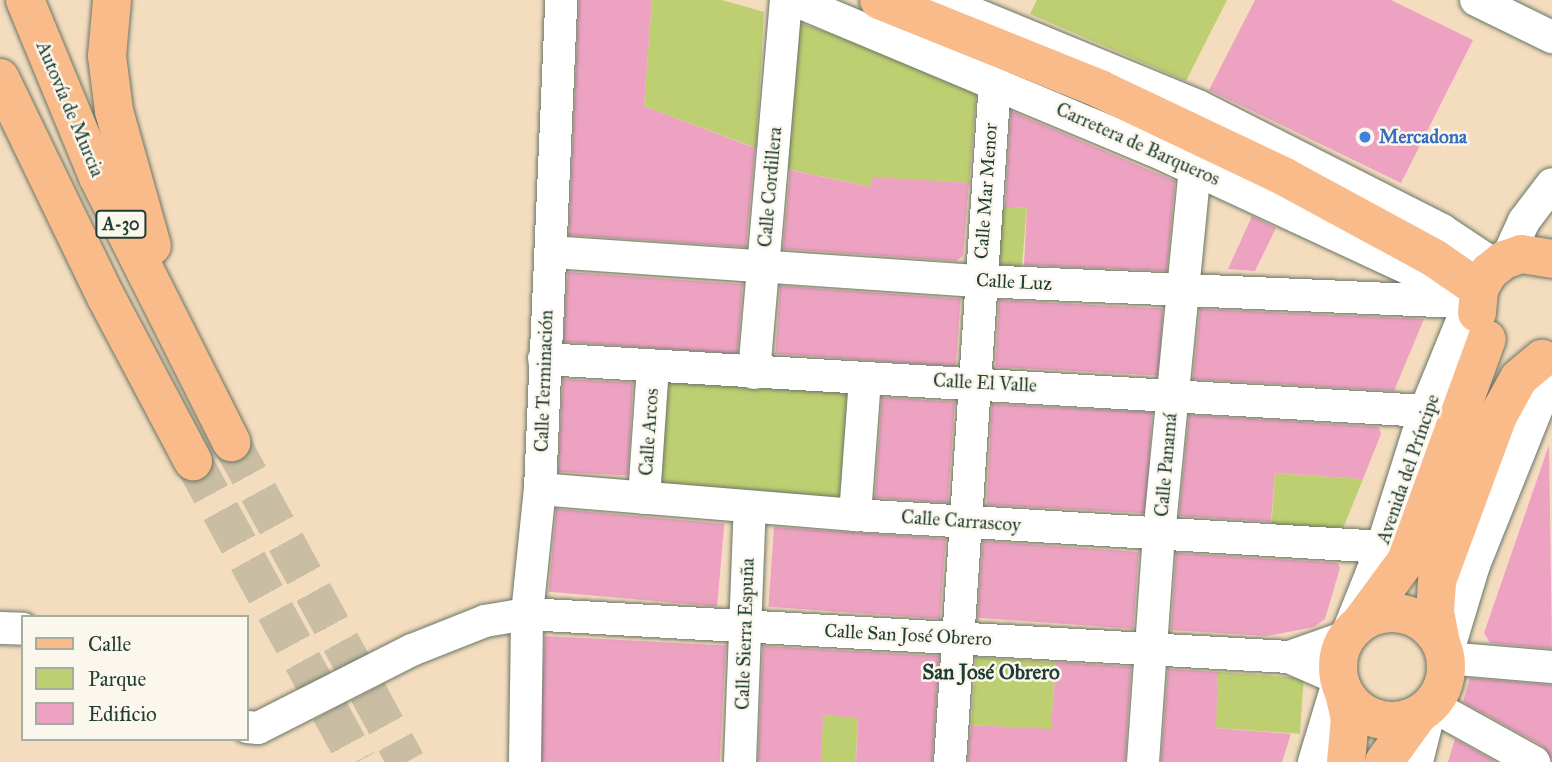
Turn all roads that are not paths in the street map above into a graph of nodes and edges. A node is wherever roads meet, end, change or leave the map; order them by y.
1 (25, 0) edge
2 (112, 0) edge
3 (561, 0) edge
4 (786, 0) edge
5 (794, 0) edge
6 (879, 0) edge
7 (941, 0) edge
8 (1476, 0) edge
9 (987, 9) edge
10 (1522, 9) edge
11 (1552, 37) edge
12 (0, 78) edge
13 (995, 80) junction
14 (1195, 169) junction
15 (1552, 184) edge
16 (551, 252) junction
17 (764, 265) junction
18 (979, 281) junction
19 (1504, 281) edge
20 (1182, 290) junction
21 (544, 359) junction
22 (1549, 362) edge
23 (653, 366) junction
24 (754, 373) junction
25 (194, 374) junction
26 (865, 378) junction
27 (976, 382) junction
28 (1172, 394) junction
29 (1425, 411) junction
30 (231, 442) tunnel mouth
31 (193, 461) tunnel mouth
32 (540, 489) junction
33 (645, 498) junction
34 (750, 507) junction
35 (855, 515) junction
36 (967, 521) junction
37 (1159, 535) junction
38 (1382, 547) junction
39 (527, 614) junction
40 (744, 627) junction
41 (0, 628) edge
42 (21, 629) edge
43 (1354, 629) junction
44 (958, 638) junction
45 (1153, 649) junction
46 (1443, 651) junction
47 (1289, 657) junction
48 (1552, 667) edge
49 (1342, 686) junction
50 (1424, 710) junction
51 (248, 727) edge
52 (524, 762) edge
53 (740, 762) edge
54 (950, 762) edge
55 (1143, 762) edge
56 (1314, 762) edge
57 (1346, 762) edge
58 (1384, 762) edge
59 (1417, 762) edge
60 (1534, 762) edge

1 - 25 main road, Autovía de Murcia / A-30
2 - 25 main road
3 - 16 street, Calle Terminación
4 - 17 street, Calle Cordillera
5 - 13 street, Carretera de Barqueros
6 - 19 main road, Carretera de Barqueros
7 - 9 street
8 - 10 street
9 - 19 street
10 - 11 street
12 - 31 main road, A-30
13 - 14 street, Carretera de Barqueros
13 - 18 street, Calle Mar Menor
14 - 19 street, Carretera de Barqueros
14 - 20 street, Calle Panamá
15 - 19 street, Avenida del Príncipe
16 - 17 street, Calle Luz
16 - 21 street, Calle Terminación
17 - 18 street, Calle Luz
17 - 24 street, Calle Cordillera
18 - 20 street, Calle Luz
18 - 27 street, Calle Mar Menor
19 - 20 street, Calle Luz
19 - 22 main road
19 - 29 street, Avenida del Príncipe
19 - 43 main road, Avenida del Príncipe
20 - 28 street, Calle Panamá
21 - 23 street, Calle El Valle
21 - 32 street, Calle Terminación
22 - 46 main road
23 - 24 street, Calle El Valle
23 - 33 street, Calle Arcos
24 - 26 street, Calle El Valle
25 - 30 main road, Autovía de Murcia / A-30
26 - 27 street, Calle El Valle
26 - 35 street
27 - 28 street, Calle El Valle
27 - 36 street, Calle Mar Menor
28 - 29 street, Calle El Valle
28 - 37 street, Calle Panamá
29 - 38 street, Avenida del Príncipe
32 - 33 street, Calle Carrascoy
32 - 39 street, Calle Terminación
33 - 34 street, Calle Carrascoy
34 - 35 street, Calle Carrascoy
34 - 40 street, Calle Sierra Espuña
35 - 36 street, Calle Carrascoy
36 - 37 street, Calle Carrascoy
36 - 44 street, Calle Mar Menor
37 - 38 street, Calle Carrascoy
37 - 45 street, Calle Panamá
38 - 43 street, Avenida del Príncipe
39 - 40 street, Calle San José Obrero
39 - 51 street, Calle San José Obrero
39 - 52 street, Calle Terminación
40 - 44 street, Calle San José Obrero
40 - 53 street, Calle Sierra Espuña
41 - 42 street
43 - 46 main road
43 - 47 street, Calle San José Obrero
43 - 49 main road
44 - 45 street, Calle San José Obrero
44 - 54 street, Calle Mar Menor
45 - 47 street, Calle San José Obrero
45 - 55 street, Calle Panamá
46 - 48 street
46 - 50 main road
47 - 49 street, Calle San José Obrero
49 - 50 main road
49 - 56 street
49 - 57 main road
50 - 58 main road
50 - 59 street
50 - 60 street

